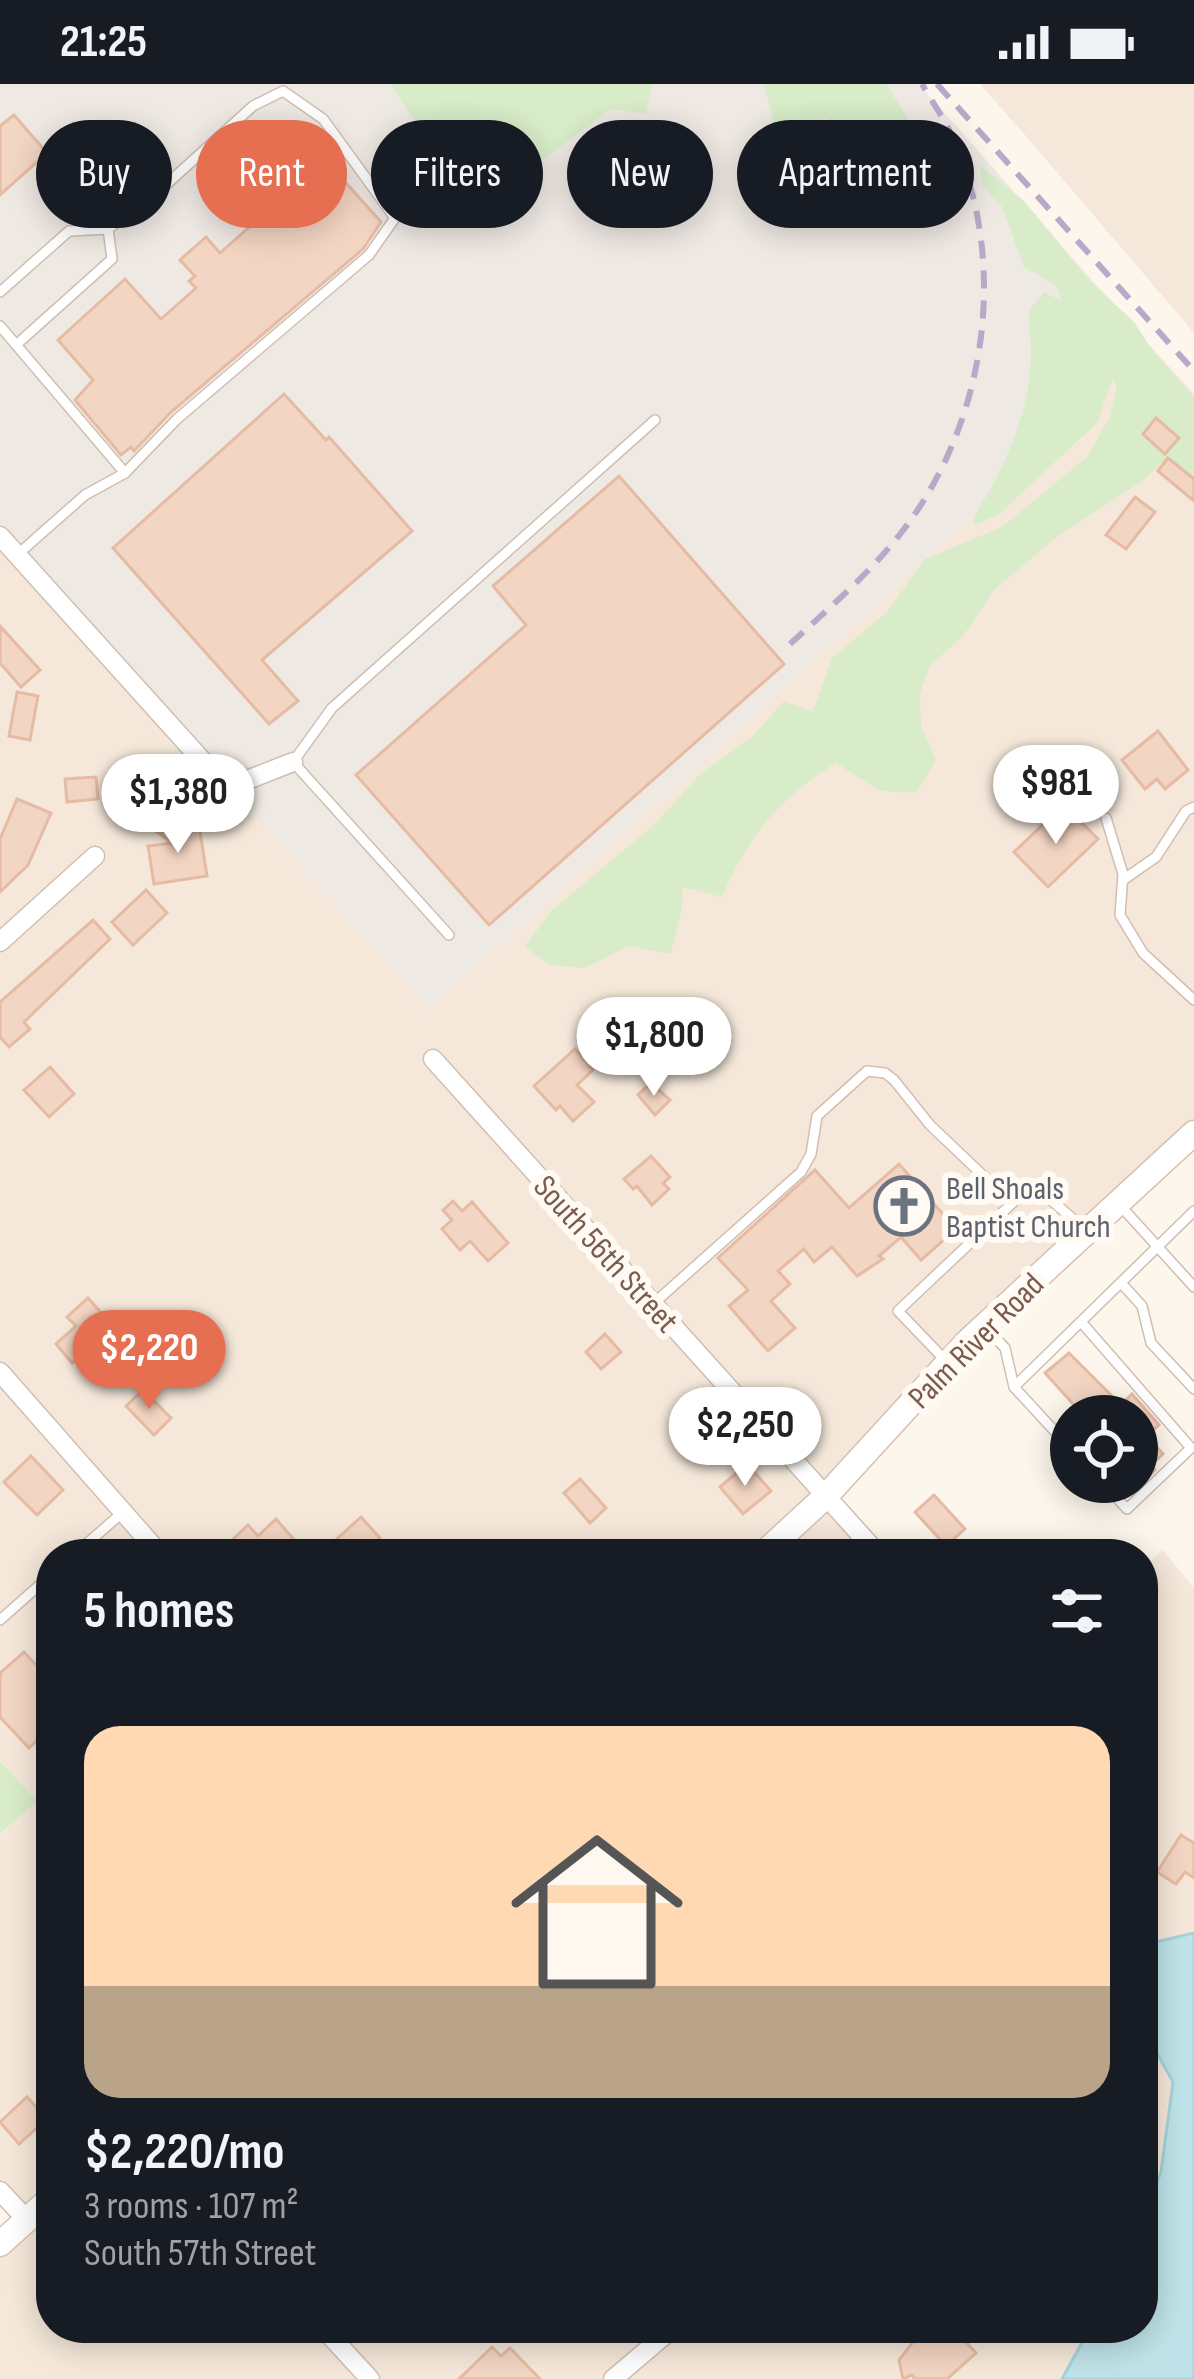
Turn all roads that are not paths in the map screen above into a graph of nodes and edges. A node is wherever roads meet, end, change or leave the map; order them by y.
1 (108, 230) junction
2 (0, 292) edge
3 (0, 326) edge
4 (16, 345) junction
5 (655, 420) dead end
6 (125, 473) junction
7 (0, 536) edge
8 (17, 555) junction
9 (292, 762) junction
10 (1194, 807) edge
11 (1106, 818) dead end
12 (95, 856) dead end
13 (1123, 880) junction
14 (449, 935) dead end
15 (0, 942) edge
16 (1194, 1000) edge
17 (433, 1059) dead end
18 (1194, 1133) edge
19 (1012, 1203) junction
20 (1118, 1203) junction
21 (1194, 1211) edge
22 (1087, 1231) junction
23 (1158, 1247) junction
24 (1123, 1285) junction
25 (1194, 1287) edge
26 (653, 1304) junction
27 (1082, 1323) junction
28 (984, 1326) junction
29 (948, 1363) junction
30 (0, 1372) edge
31 (1014, 1387) junction
32 (1194, 1389) edge
33 (1050, 1426) edge
34 (1194, 1426) edge
35 (1182, 1437) junction
36 (1158, 1480) edge
37 (826, 1496) junction
38 (122, 1513) junction
39 (92, 1539) edge
40 (146, 1539) edge
41 (779, 1539) edge
42 (865, 1539) edge
43 (36, 1588) edge
44 (0, 1620) edge
45 (0, 2191) edge
46 (36, 2212) edge
47 (27, 2220) junction
48 (0, 2244) edge
49 (337, 2343) edge
50 (655, 2343) edge
51 (370, 2379) edge
52 (613, 2379) edge

1 - 2 lane
1 - 4 lane
1 - 6 lane
3 - 4 lane
4 - 6 lane
5 - 9 lane
6 - 8 lane
7 - 8 street
8 - 9 street
9 - 14 lane
10 - 13 lane
11 - 13 lane
12 - 15 street
13 - 16 lane
17 - 26 street, South 56th Street
18 - 20 street, Palm River Road
19 - 22 lane
19 - 26 lane
19 - 29 lane
20 - 22 street, Palm River Road
20 - 23 lane
21 - 23 lane
22 - 28 street, Palm River Road
23 - 24 lane
23 - 25 lane
24 - 27 lane
24 - 32 lane
26 - 37 street, South 56th Street
27 - 31 lane
27 - 35 lane
28 - 29 street, Palm River Road
28 - 31 lane
29 - 37 street, Palm River Road
30 - 38 street
31 - 33 lane
34 - 35 lane
35 - 36 lane
37 - 41 street, Palm River Road
37 - 42 street, South 56th Street
38 - 39 lane
38 - 40 street
43 - 44 lane
45 - 47 street
46 - 47 street
47 - 48 street
49 - 51 street
50 - 52 street

